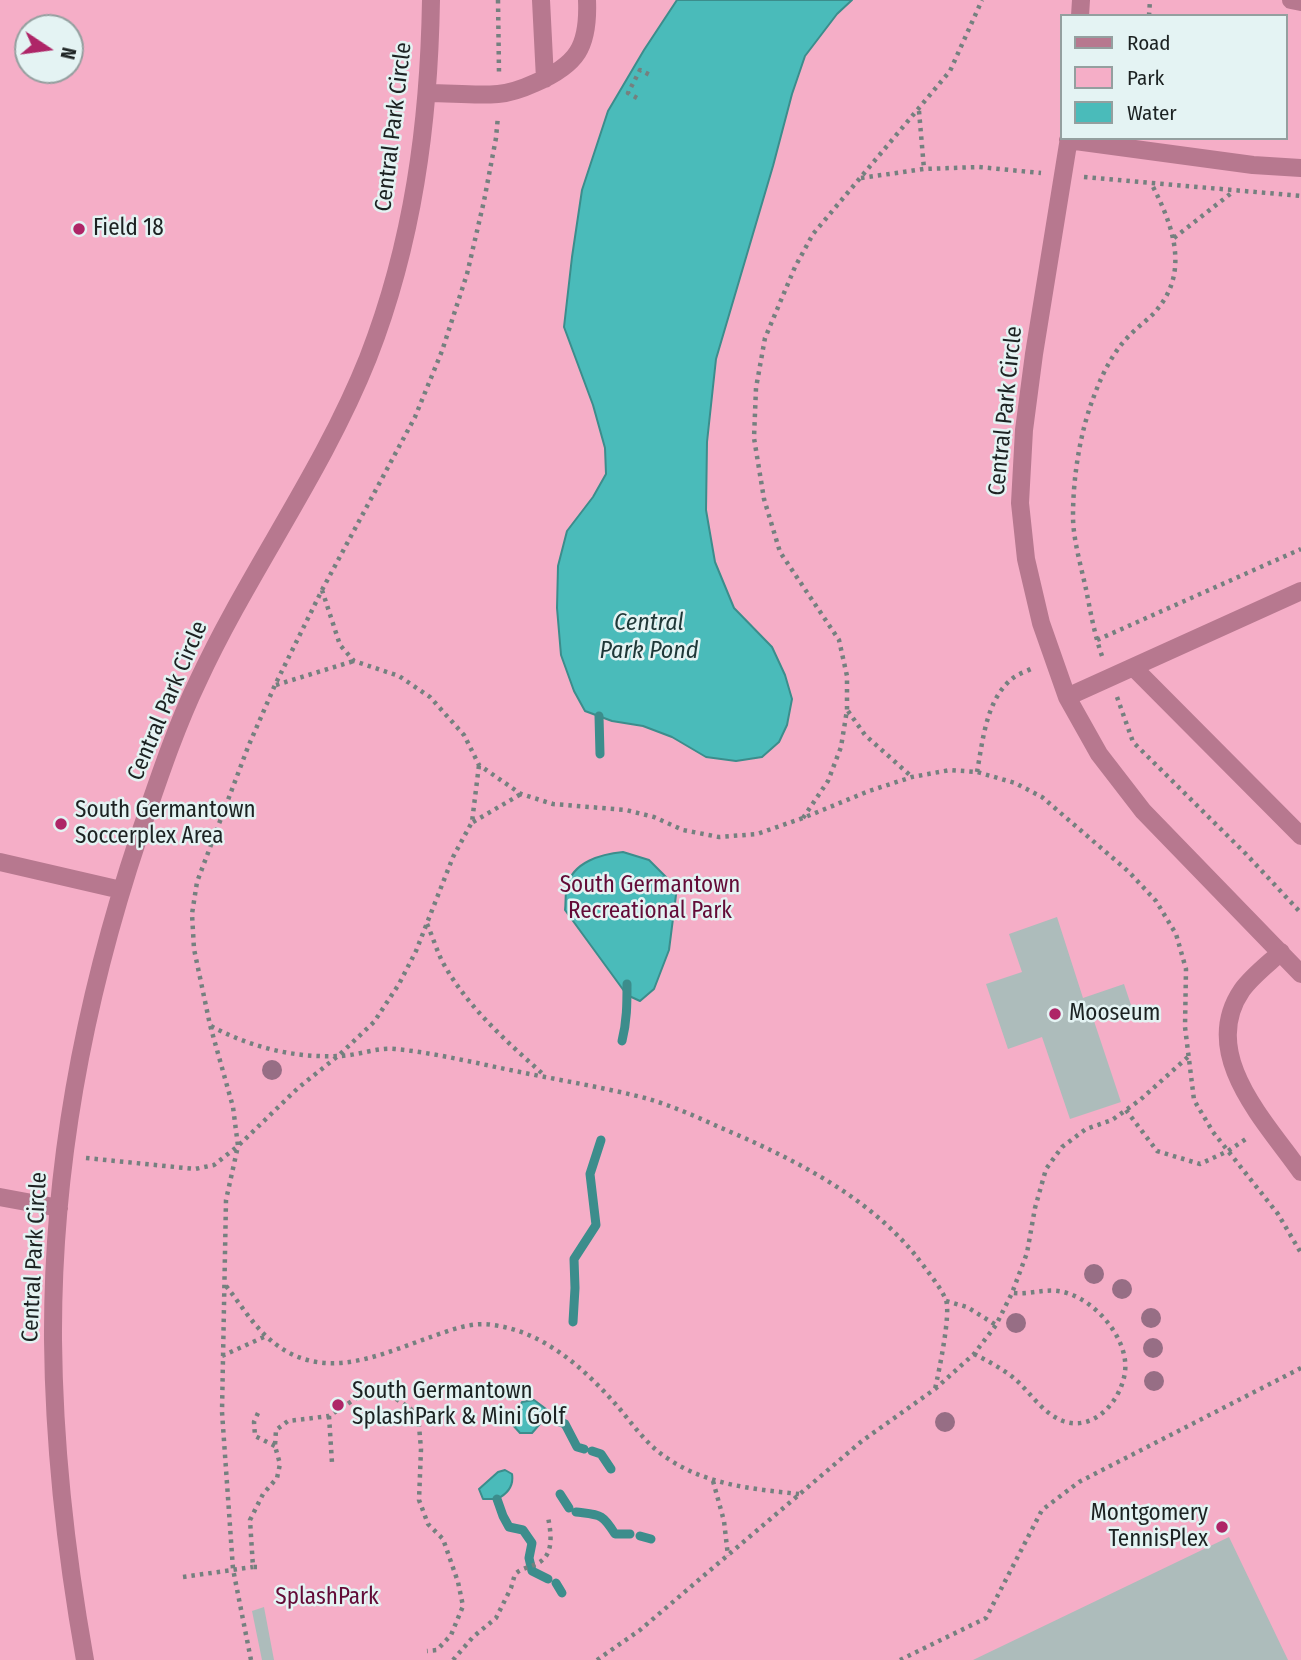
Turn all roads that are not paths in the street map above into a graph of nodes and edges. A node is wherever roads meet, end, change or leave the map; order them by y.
1 (431, 0) edge
2 (541, 0) edge
3 (587, 0) edge
4 (1291, 0) edge
5 (1301, 2) edge
6 (545, 79) junction
7 (428, 93) junction
8 (1068, 140) edge
9 (1075, 140) edge
10 (1301, 168) edge
11 (1301, 591) edge
12 (1132, 667) junction
13 (1067, 697) junction
14 (1301, 836) edge
15 (0, 862) edge
16 (121, 890) junction
17 (1281, 952) junction
18 (1301, 974) edge
19 (1301, 1172) edge
20 (0, 1197) edge
21 (59, 1208) junction
22 (85, 1660) edge

1 - 7 street, Central Park Circle
2 - 6 street
3 - 6 street
4 - 5 street
6 - 7 street
7 - 16 street, Central Park Circle
8 - 13 street, Central Park Circle
9 - 10 street
11 - 12 street
12 - 13 street
12 - 14 street
13 - 17 street, Central Park Circle
15 - 16 street
16 - 21 street, Central Park Circle
17 - 18 street, Central Park Circle
17 - 19 street
20 - 21 street
21 - 22 street, Central Park Circle

